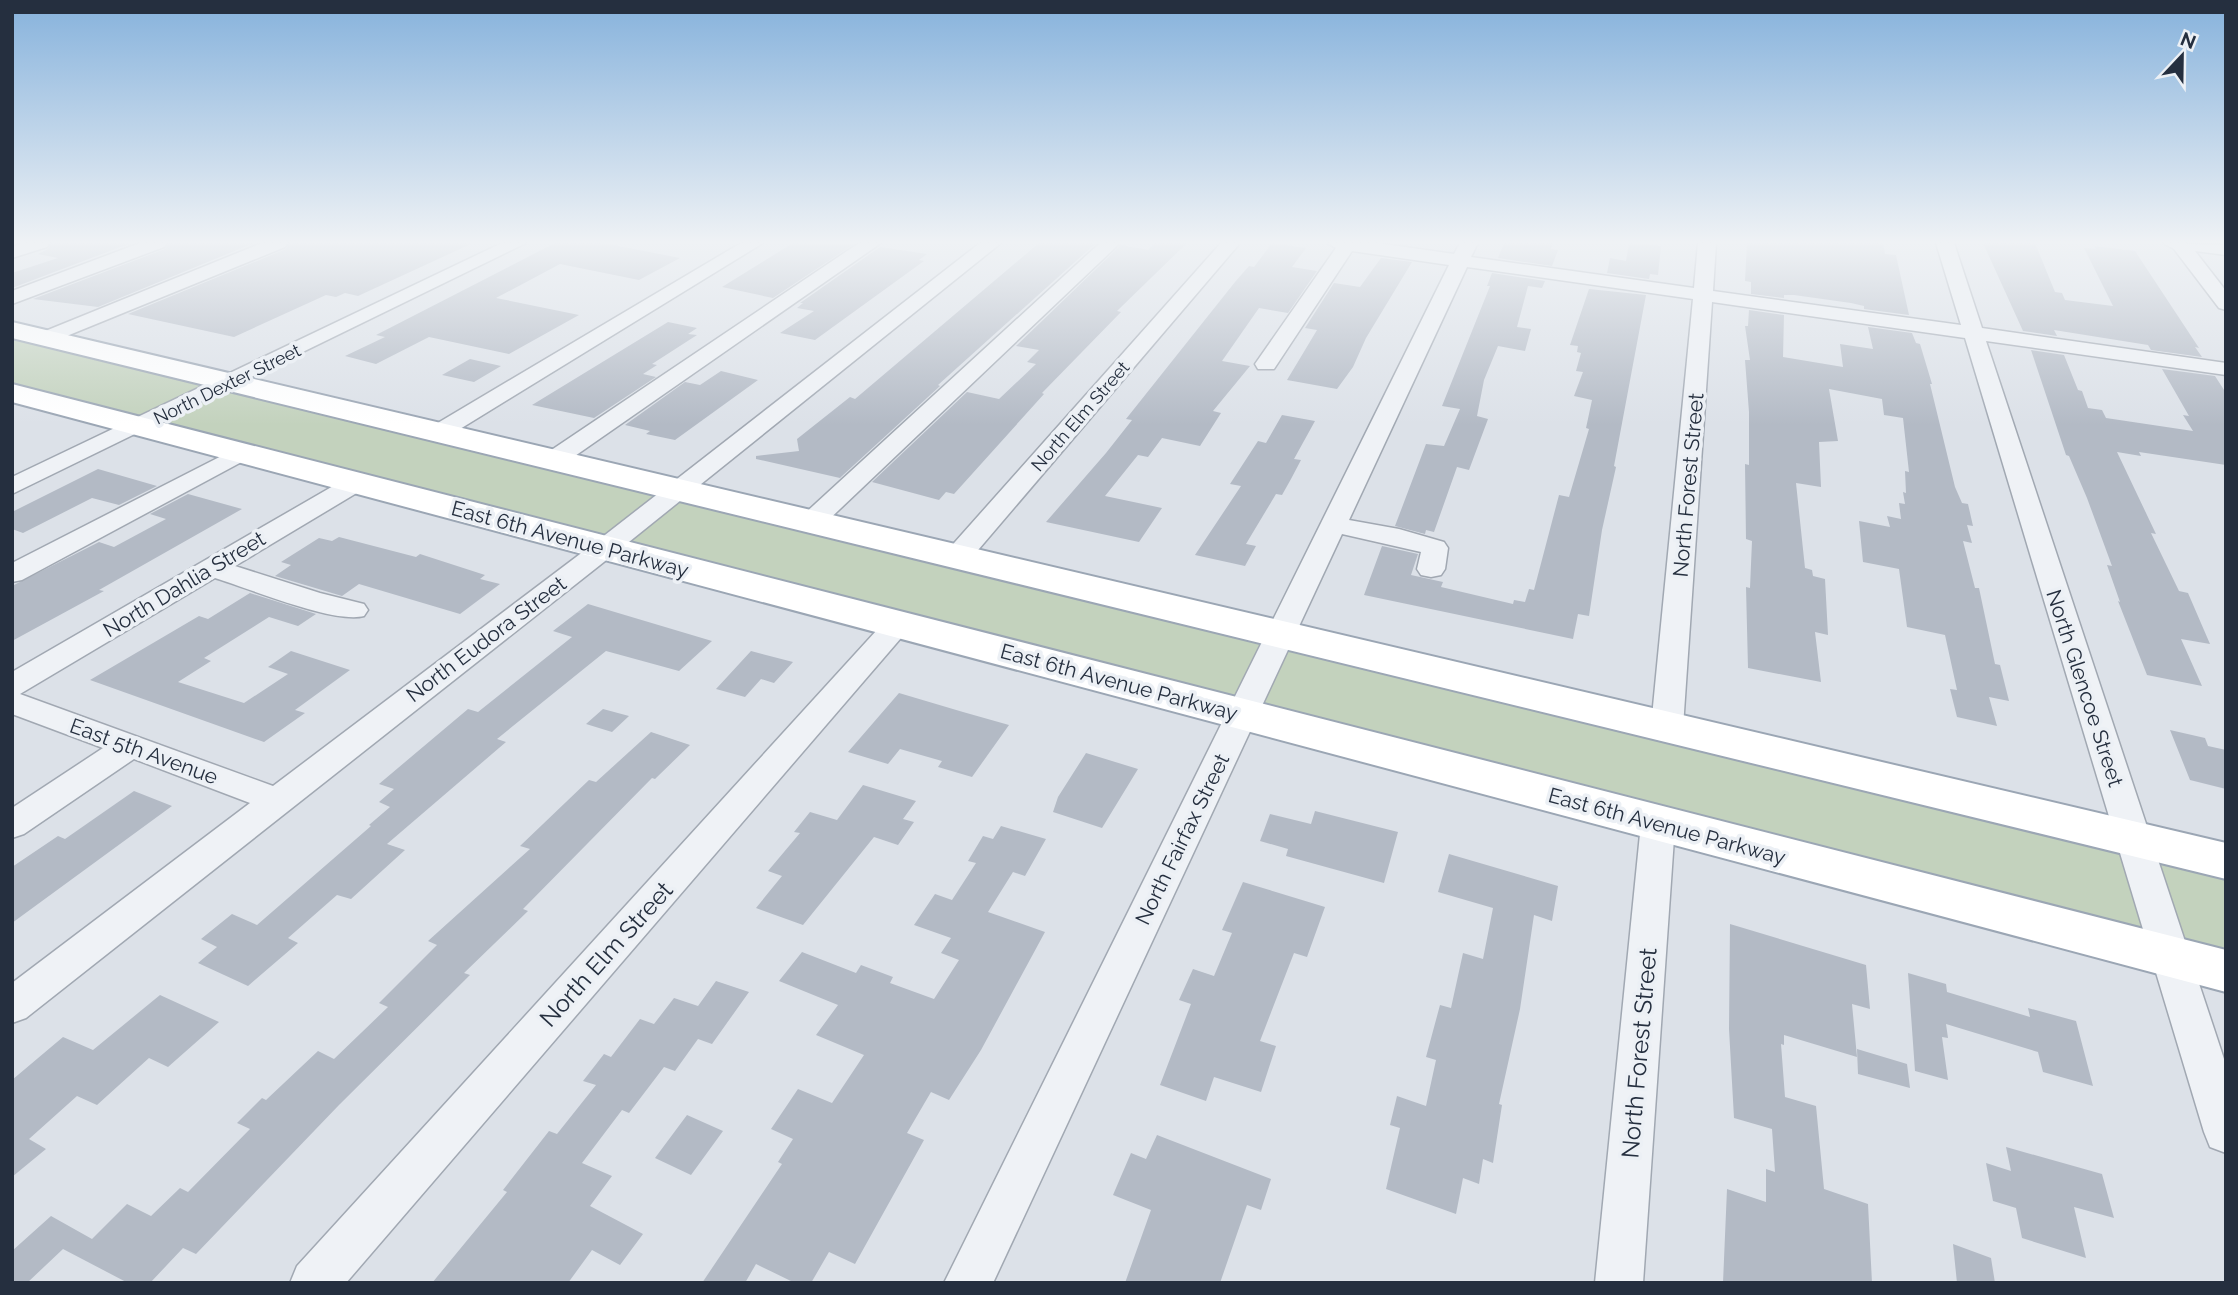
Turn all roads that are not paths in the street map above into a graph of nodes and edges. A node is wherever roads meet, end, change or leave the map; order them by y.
1 (113, 303) edge
2 (392, 303) edge
3 (653, 303) edge
4 (783, 303) edge
5 (915, 303) edge
6 (1046, 303) edge
7 (1178, 303) edge
8 (1305, 303) edge
9 (1440, 303) edge
10 (1702, 303) edge
11 (1757, 303) edge
12 (1964, 303) edge
13 (1973, 333) junction
14 (29, 334) edge
15 (1266, 365) dead end
16 (2226, 369) edge
17 (230, 382) junction
18 (12, 393) edge
19 (139, 426) junction
20 (439, 432) junction
21 (241, 453) junction
22 (553, 460) junction
23 (356, 483) junction
24 (12, 487) edge
25 (679, 490) junction
26 (811, 522) junction
27 (1334, 525) junction
28 (604, 548) junction
29 (957, 556) junction
30 (212, 568) junction
31 (1431, 569) dead end
32 (12, 574) edge
33 (354, 610) dead end
34 (897, 625) junction
35 (1281, 635) junction
36 (12, 686) edge
37 (12, 702) edge
38 (1242, 714) junction
39 (1667, 727) junction
40 (130, 746) junction
41 (276, 800) junction
42 (1658, 824) junction
43 (12, 825) edge
44 (2134, 839) junction
45 (2226, 861) edge
46 (2171, 956) junction
47 (2226, 971) edge
48 (12, 1006) edge
49 (2226, 1132) edge
50 (314, 1283) edge
51 (968, 1283) edge
52 (1619, 1283) edge

1 - 14 street
2 - 17 street, North Dexter Street
3 - 20 street
4 - 22 street
5 - 25 street, North Eudora Street
6 - 26 street
7 - 29 street, North Elm Street
8 - 15 street
9 - 27 street, North Fairfax Street
10 - 39 street, North Forest Street
11 - 13 street
12 - 13 street, North Glencoe Street
13 - 16 street
13 - 44 street, North Glencoe Street
14 - 17 main road
17 - 19 street, North Dexter Street
17 - 20 main road
18 - 19 main road, East 6th Avenue Parkway
19 - 21 main road, East 6th Avenue Parkway
19 - 24 street, North Dexter Street
20 - 22 main road
21 - 23 main road, East 6th Avenue Parkway
21 - 32 street
22 - 25 main road
23 - 28 main road, East 6th Avenue Parkway
23 - 30 street, North Dahlia Street
25 - 26 main road
25 - 28 street, North Eudora Street
26 - 29 main road
27 - 31 street
27 - 35 street, North Fairfax Street
28 - 34 main road, East 6th Avenue Parkway
28 - 41 street, North Eudora Street
29 - 35 main road
30 - 33 street
30 - 36 street, North Dahlia Street
34 - 38 main road, East 6th Avenue Parkway
34 - 50 street, North Elm Street
35 - 38 street, North Fairfax Street
35 - 39 main road
37 - 40 street, East 5th Avenue
38 - 42 main road, East 6th Avenue Parkway
38 - 51 street, North Fairfax Street
39 - 44 main road
40 - 41 street, East 5th Avenue
40 - 43 street
41 - 48 street, North Eudora Street
42 - 46 main road, East 6th Avenue Parkway
42 - 52 street, North Forest Street
44 - 45 main road
44 - 46 street, North Glencoe Street
46 - 47 main road, East 6th Avenue Parkway
46 - 49 street, North Glencoe Street

